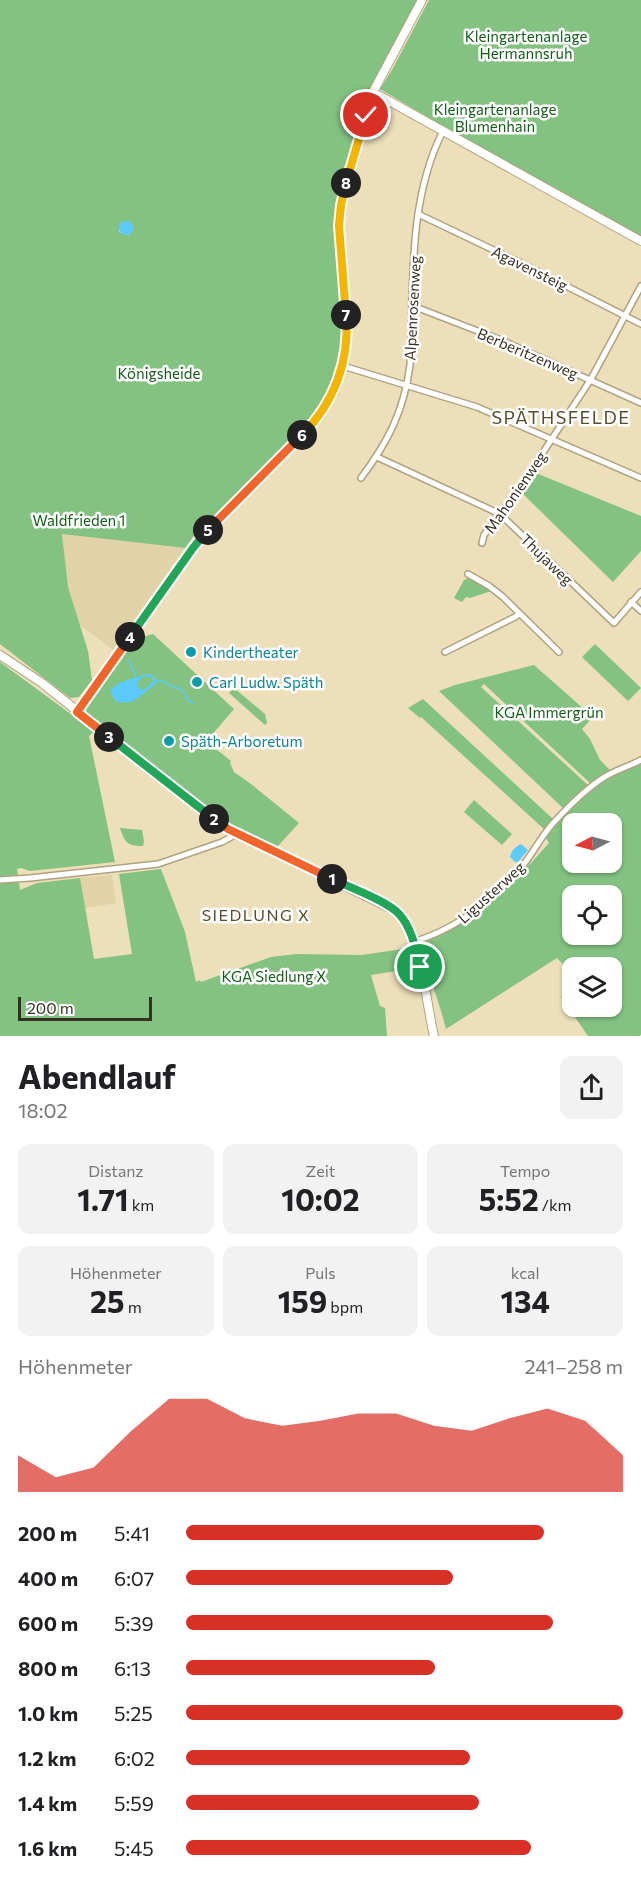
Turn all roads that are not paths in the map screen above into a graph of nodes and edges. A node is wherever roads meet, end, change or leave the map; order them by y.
1 (423, 0) edge
2 (373, 92) junction
3 (443, 131) junction
4 (418, 214) junction
5 (641, 241) edge
6 (641, 286) edge
7 (413, 306) junction
8 (625, 315) junction
9 (641, 324) edge
10 (343, 366) junction
11 (591, 379) junction
12 (407, 386) junction
13 (641, 404) edge
14 (552, 440) junction
15 (377, 457) junction
16 (361, 478) dead end
17 (641, 478) edge
18 (500, 513) junction
19 (482, 543) dead end
20 (468, 574) dead end
21 (641, 592) edge
22 (632, 602) junction
23 (641, 611) edge
24 (519, 614) junction
25 (559, 651) dead end
26 (445, 652) dead end
27 (0, 655) edge
28 (77, 712) junction
29 (641, 760) edge
30 (232, 831) junction
31 (0, 880) edge
32 (413, 942) junction
33 (434, 1036) edge

1 - 2 street
2 - 3 street
2 - 10 street
3 - 4 street, Alpenrosenweg
3 - 5 street
4 - 7 street, Alpenrosenweg
4 - 8 street, Agavensteig
6 - 8 street, Mahonienweg
7 - 11 street, Berberitzenweg
7 - 12 street, Alpenrosenweg
8 - 9 street, Agavensteig
8 - 11 street, Mahonienweg
10 - 12 street
10 - 28 street
11 - 13 street, Berberitzenweg
11 - 14 street, Mahonienweg
12 - 14 street
12 - 15 street, Alpenrosenweg
14 - 17 street
14 - 18 street, Mahonienweg
15 - 16 street, Alpenrosenweg
15 - 18 street, Thujaweg
18 - 19 street, Mahonienweg
18 - 22 street, Thujaweg
20 - 24 street
21 - 22 street
22 - 23 street
24 - 25 street
24 - 26 street
27 - 28 street
28 - 30 street
29 - 32 street, Ligusterweg
30 - 31 street
30 - 32 street
32 - 33 street

